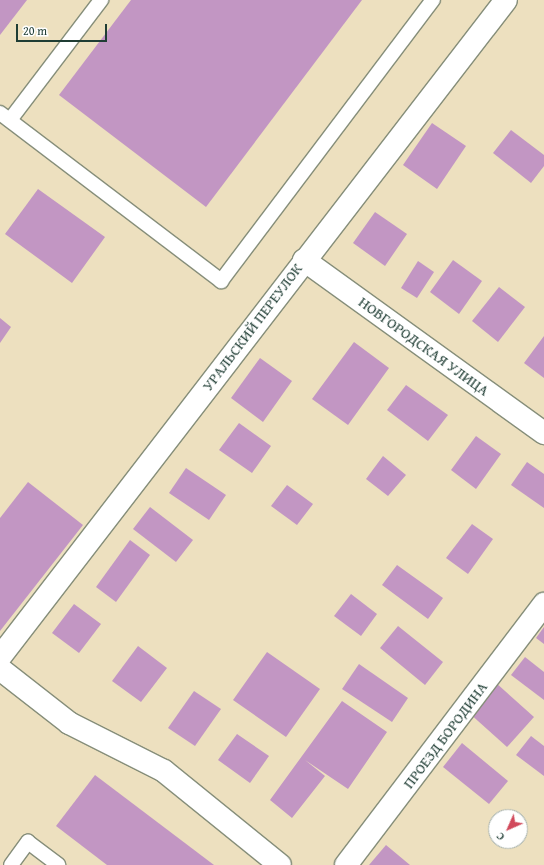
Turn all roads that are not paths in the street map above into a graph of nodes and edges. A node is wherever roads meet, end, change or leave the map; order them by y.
1 (101, 0) edge
2 (433, 0) edge
3 (506, 0) edge
4 (5, 117) edge
5 (304, 260) junction
6 (544, 433) edge
7 (544, 604) edge
8 (0, 656) edge
9 (0, 668) edge
10 (11, 865) edge
11 (58, 865) edge
12 (280, 865) edge
13 (346, 865) edge

1 - 4 lane
2 - 4 lane
3 - 5 street, УРАЛЬСКИЙ ПЕРЕУЛОК
5 - 6 street, НОВГОРОДСКАЯ УЛИЦА
5 - 8 street, УРАЛЬСКИЙ ПЕРЕУЛОК
7 - 13 street, ПРОЕЗД БОРОДИНА
9 - 12 street
10 - 11 lane

